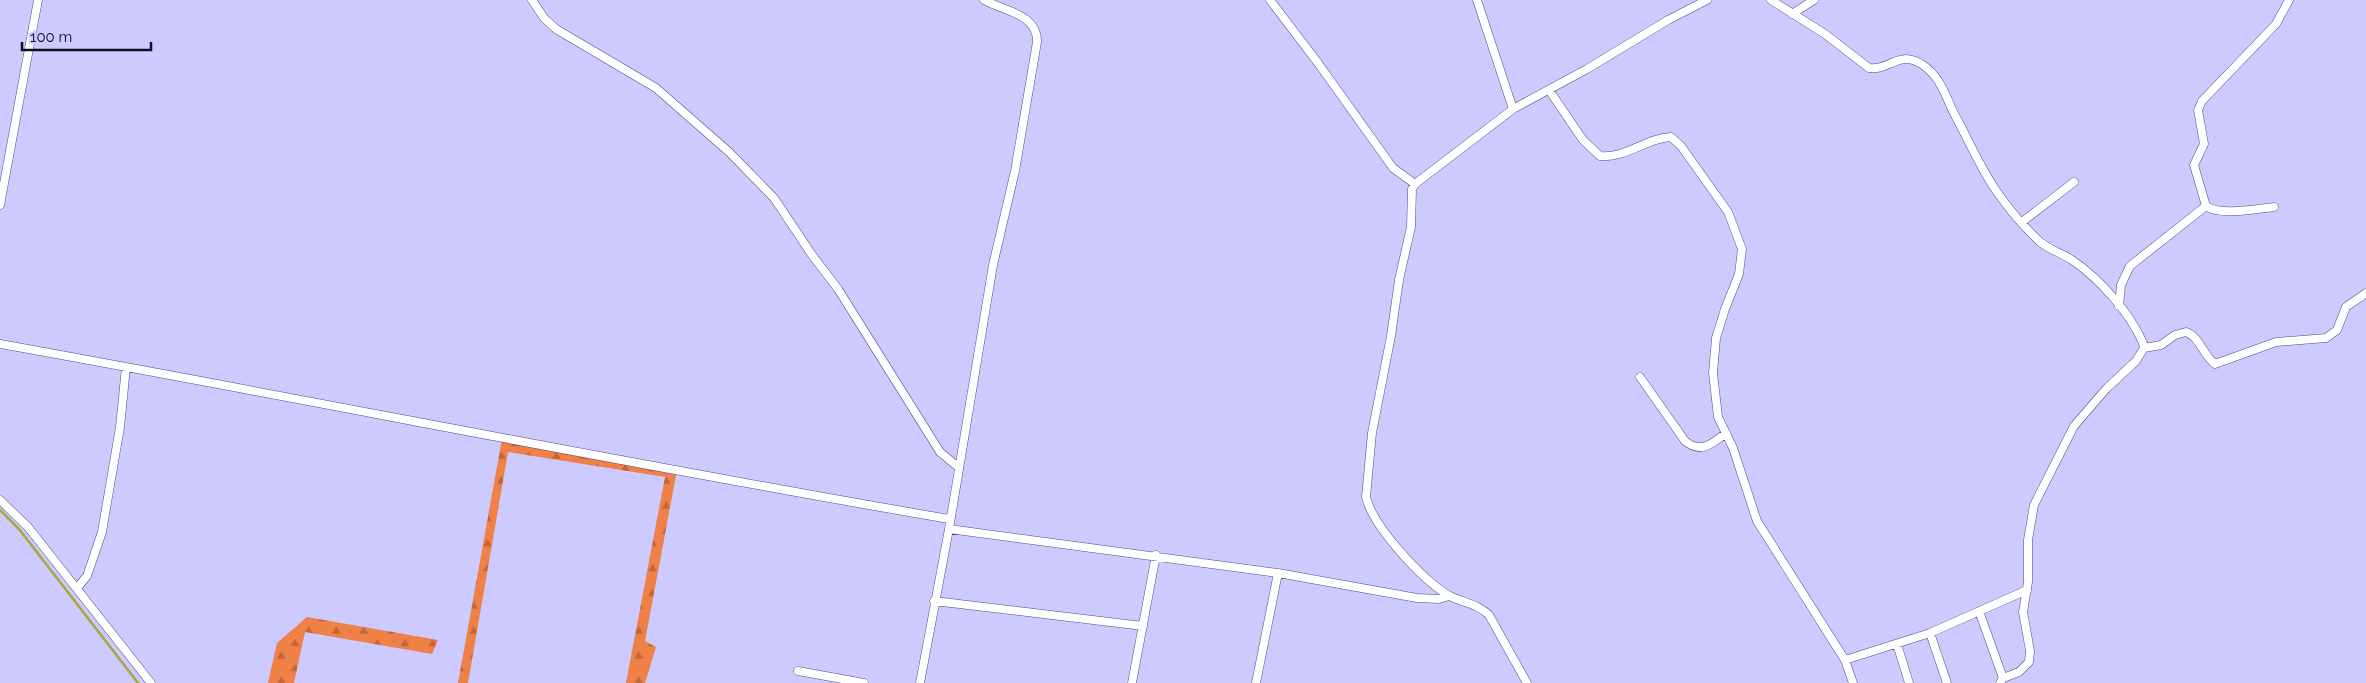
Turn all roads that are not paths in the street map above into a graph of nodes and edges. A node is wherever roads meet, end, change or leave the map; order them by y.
1 (38, 0) edge
2 (532, 0) edge
3 (984, 0) edge
4 (1270, 0) edge
5 (1477, 0) edge
6 (1707, 0) edge
7 (1771, 0) edge
8 (1814, 0) edge
9 (2289, 0) edge
10 (1792, 14) junction
11 (1549, 90) junction
12 (1513, 109) junction
13 (2074, 182) dead end
14 (1415, 184) junction
15 (0, 205) edge
16 (2206, 206) junction
17 (2274, 207) dead end
18 (2022, 222) junction
19 (2366, 293) edge
20 (2119, 306) junction
21 (0, 344) edge
22 (2144, 348) junction
23 (126, 367) junction
24 (1640, 378) dead end
25 (1726, 434) junction
26 (958, 467) junction
27 (0, 500) edge
28 (950, 519) junction
29 (949, 529) junction
30 (1156, 555) junction
31 (1278, 573) junction
32 (77, 588) junction
33 (2027, 590) junction
34 (1449, 596) junction
35 (934, 601) junction
36 (1979, 611) junction
37 (1143, 626) junction
38 (1930, 633) junction
39 (1897, 644) junction
40 (1845, 660) junction
41 (798, 670) dead end
42 (2002, 681) edge
43 (151, 683) edge
44 (864, 683) edge
45 (920, 683) edge
46 (1132, 683) edge
47 (1256, 683) edge
48 (1527, 683) edge
49 (1853, 683) edge
50 (1909, 683) edge
51 (1948, 683) edge

1 - 15 street
2 - 26 street
3 - 26 street
4 - 14 street
5 - 12 street
6 - 11 street
7 - 10 street
8 - 10 street
9 - 16 street
10 - 18 street
11 - 12 street
11 - 25 street
12 - 14 street
13 - 18 street
14 - 34 street
16 - 17 street
16 - 20 street
18 - 20 street
19 - 22 street
20 - 22 street
21 - 23 street
22 - 33 street
23 - 28 street
23 - 32 street
24 - 25 street
25 - 40 street
26 - 28 street
27 - 32 street
28 - 29 street
29 - 30 street
29 - 35 street
30 - 31 street
30 - 37 street
31 - 34 street
31 - 47 street
32 - 43 street
33 - 36 street
33 - 42 street
34 - 48 street
35 - 37 street
35 - 45 street
36 - 38 street
36 - 42 street
37 - 46 street
38 - 39 street
38 - 51 street
39 - 40 street
39 - 50 street
40 - 49 street
41 - 44 street

